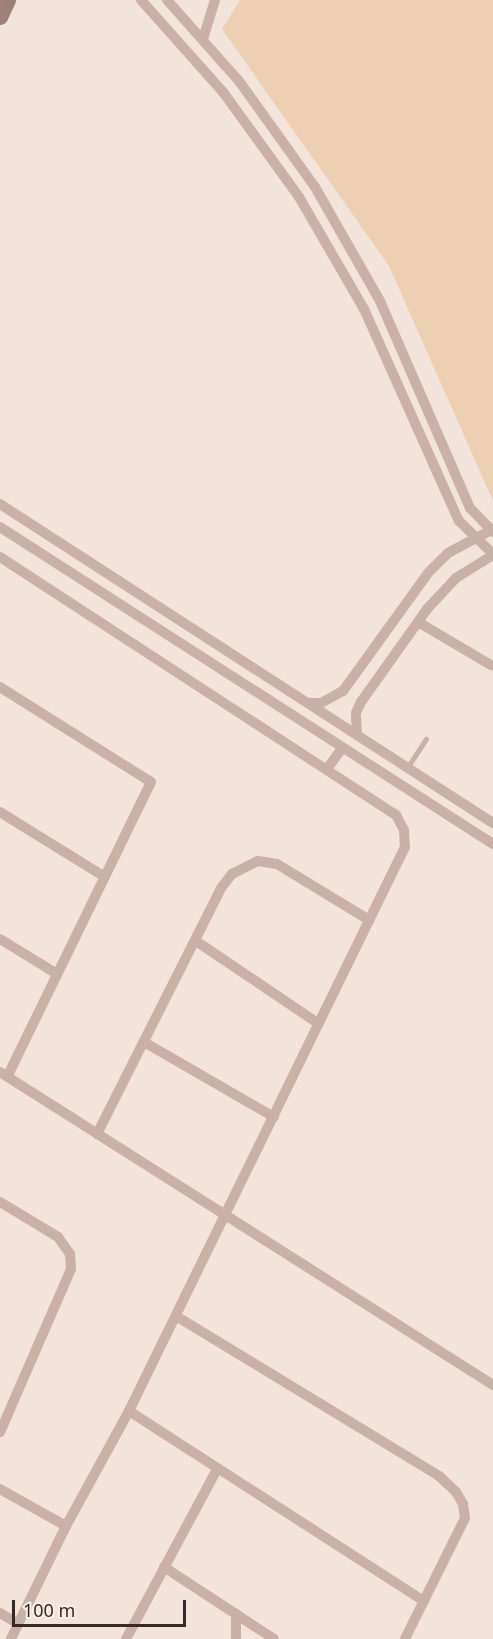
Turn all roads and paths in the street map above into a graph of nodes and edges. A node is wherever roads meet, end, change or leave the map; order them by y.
1 (8, 0) edge
2 (141, 0) edge
3 (168, 0) edge
4 (215, 0) edge
5 (0, 17) edge
6 (203, 39) junction
7 (0, 504) edge
8 (0, 527) edge
9 (492, 530) edge
10 (474, 539) junction
11 (493, 555) edge
12 (0, 557) edge
13 (418, 621) junction
14 (491, 665) dead end
15 (271, 680) junction
16 (0, 687) edge
17 (260, 697) junction
18 (308, 703) junction
19 (357, 735) junction
20 (426, 739) dead end
21 (342, 748) junction
22 (385, 754) junction
23 (407, 768) junction
24 (376, 769) junction
25 (327, 770) junction
26 (0, 812) edge
27 (492, 820) edge
28 (493, 844) edge
29 (105, 876) junction
30 (369, 920) junction
31 (0, 939) edge
32 (196, 942) junction
33 (57, 974) junction
34 (319, 1024) junction
35 (144, 1042) junction
36 (4, 1075) edge
37 (274, 1118) junction
38 (97, 1134) junction
39 (0, 1202) edge
40 (227, 1214) junction
41 (176, 1316) junction
42 (493, 1385) edge
43 (129, 1411) junction
44 (0, 1432) edge
45 (217, 1469) junction
46 (0, 1489) edge
47 (66, 1526) junction
48 (164, 1568) junction
49 (424, 1601) junction
50 (0, 1613) edge
51 (236, 1614) junction
52 (18, 1624) junction
53 (11, 1639) edge
54 (126, 1639) edge
55 (236, 1639) edge
56 (274, 1639) edge
57 (405, 1639) edge

1 - 5 street
2 - 10 street
3 - 6 street
4 - 6 street
6 - 9 street
7 - 15 street
8 - 17 street
9 - 10 street
10 - 11 street
10 - 18 street
11 - 13 street
12 - 25 street
13 - 14 street
13 - 19 street
15 - 17 street
15 - 18 street
16 - 29 street
17 - 21 street
18 - 19 street
19 - 22 street
20 - 23 lane
21 - 24 street
21 - 25 street
22 - 23 street
22 - 24 street
23 - 27 street
24 - 28 street
25 - 30 street
26 - 29 street
29 - 33 street
30 - 32 street
30 - 34 street
31 - 33 street
32 - 34 street
32 - 35 street
33 - 36 street
34 - 37 street
35 - 37 street
35 - 38 street
36 - 38 street
37 - 40 street
38 - 40 street
39 - 44 street
40 - 41 street
40 - 42 street
41 - 43 street
41 - 49 street
43 - 45 street
43 - 47 street
45 - 48 street
45 - 49 street
46 - 47 street
47 - 52 street
48 - 51 street
48 - 54 street
49 - 57 street
50 - 52 street
51 - 55 street
51 - 56 street
52 - 53 street

